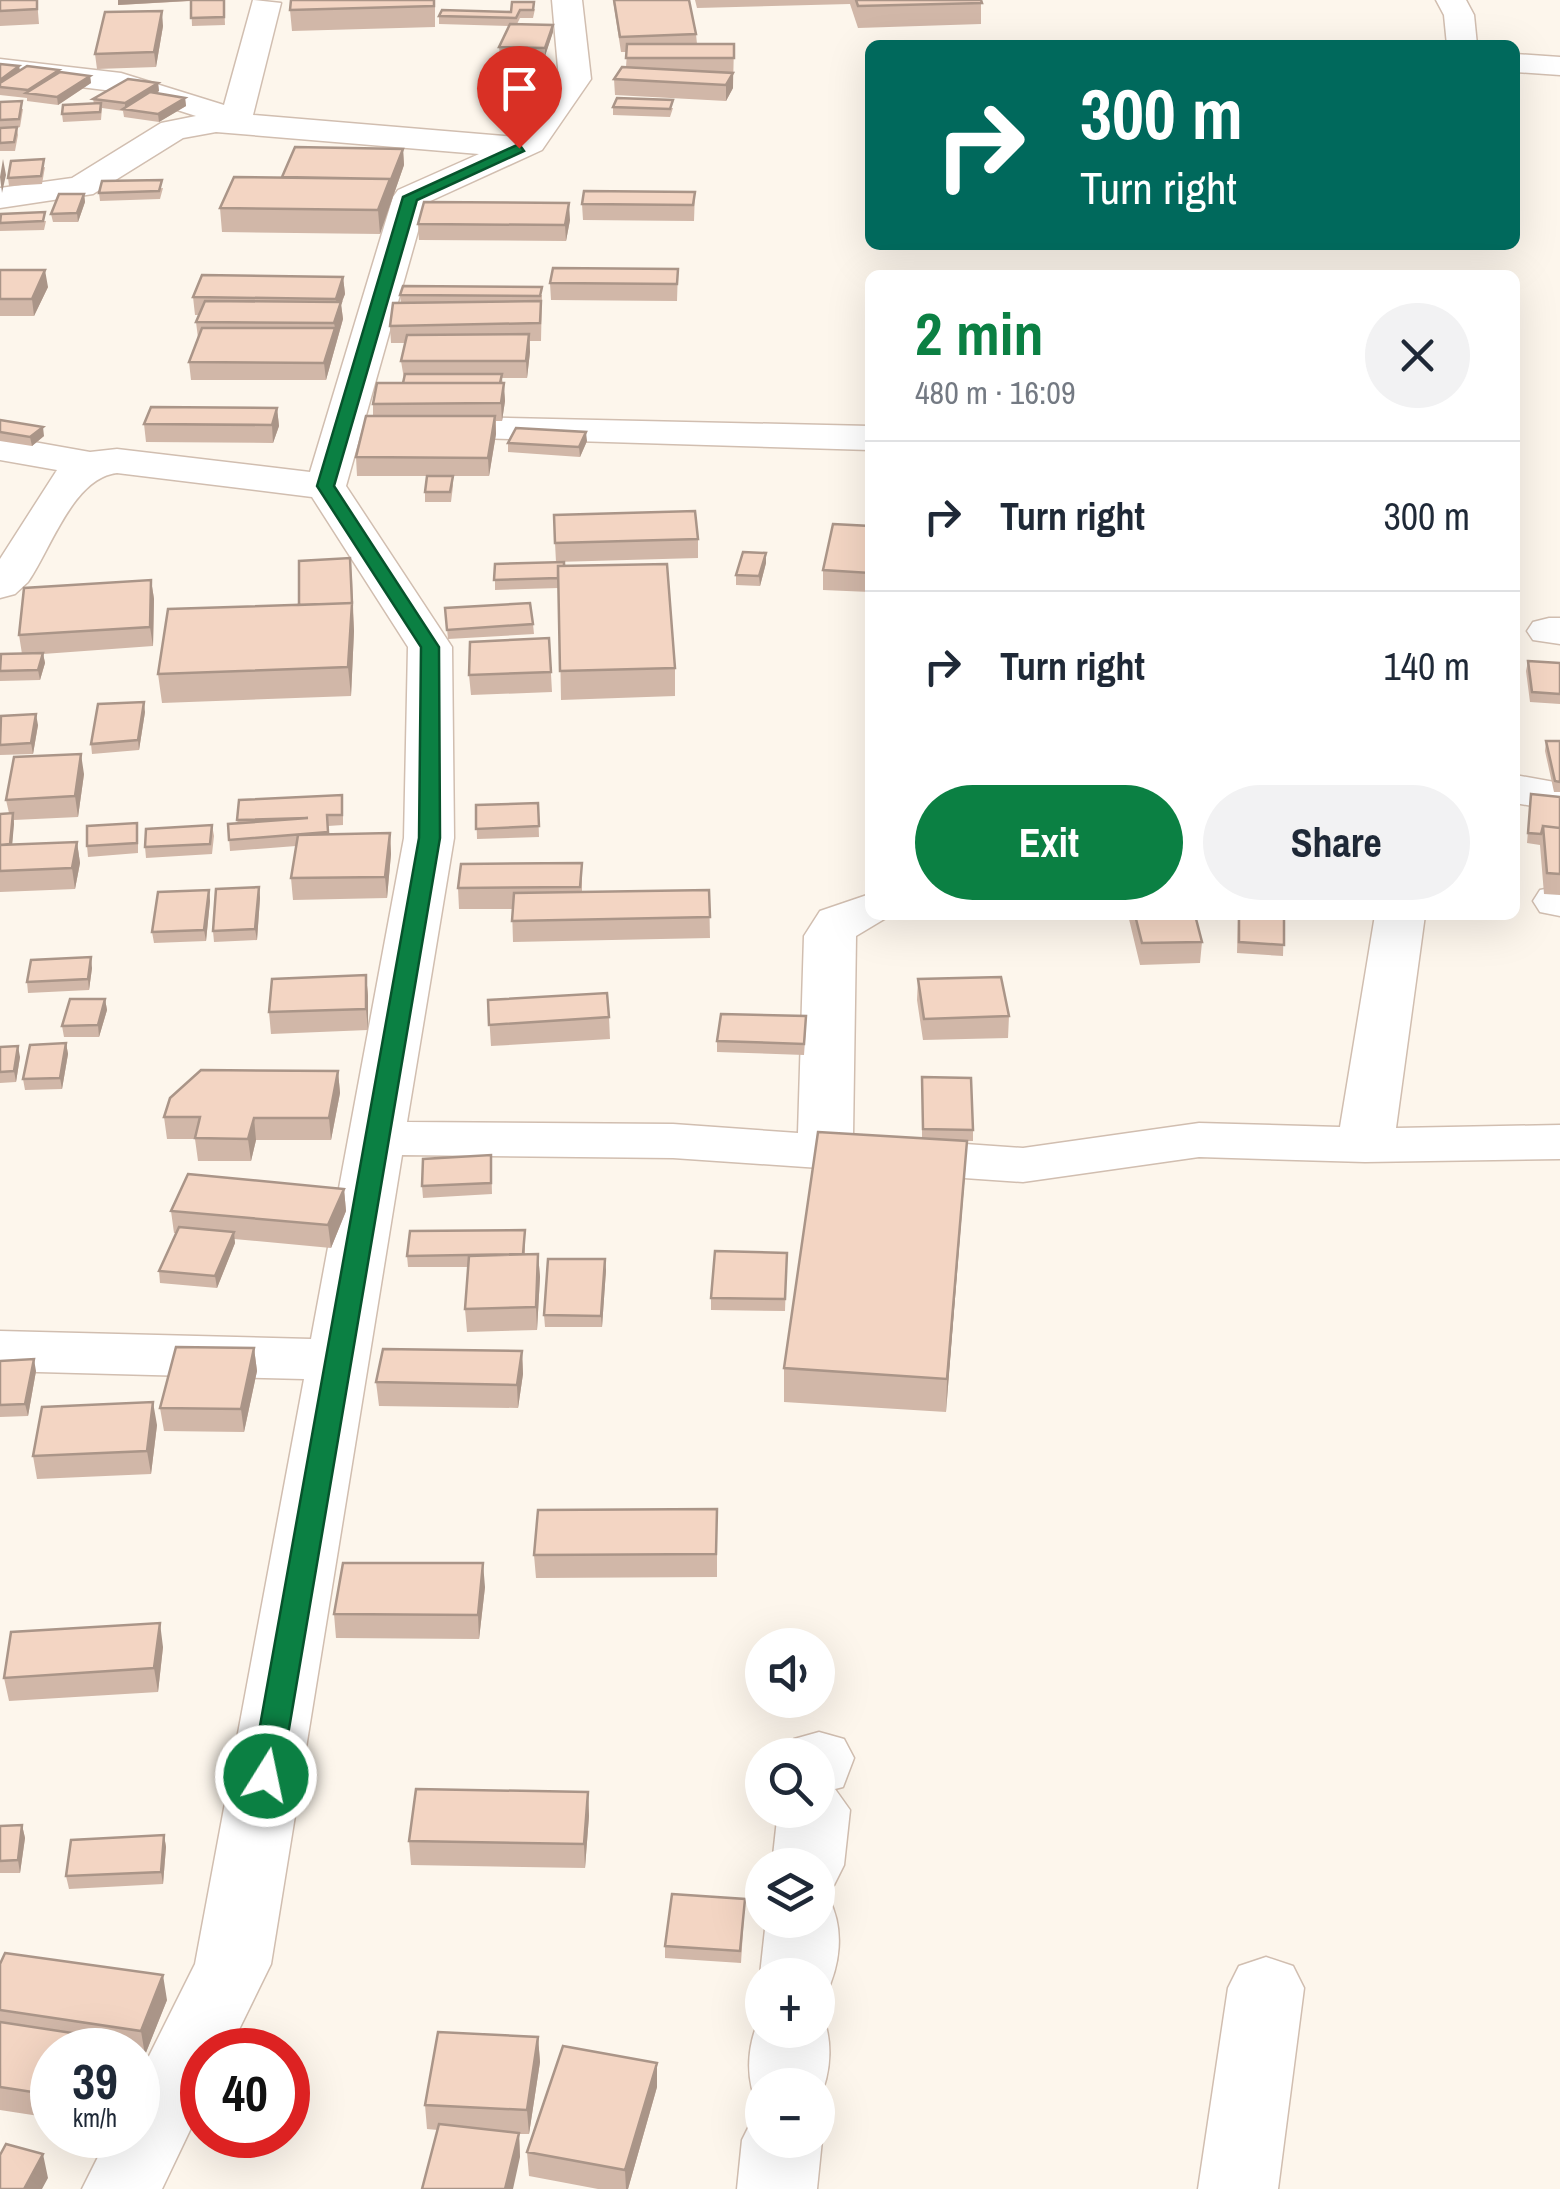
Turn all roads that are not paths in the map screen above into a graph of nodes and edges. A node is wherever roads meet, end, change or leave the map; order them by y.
1 (567, 0) edge
2 (1450, 0) edge
3 (266, 3) dead end
4 (1462, 40) edge
5 (1520, 63) edge
6 (1560, 66) edge
7 (0, 68) edge
8 (235, 122) junction
9 (519, 148) junction
10 (0, 198) edge
11 (344, 426) junction
12 (865, 438) edge
13 (0, 448) edge
14 (90, 464) junction
15 (326, 486) junction
16 (0, 585) edge
17 (1520, 790) edge
18 (1560, 797) edge
19 (865, 911) edge
20 (1399, 920) edge
21 (377, 1138) junction
22 (1560, 1142) edge
23 (1365, 1145) junction
24 (825, 1152) junction
25 (0, 1352) edge
26 (338, 1360) junction
27 (1266, 1988) dead end
28 (780, 2158) edge
29 (122, 2189) edge
30 (777, 2189) edge
31 (1238, 2189) edge

1 - 9 street
2 - 4 street
3 - 8 street
5 - 6 street
7 - 8 street
8 - 9 street
8 - 10 street
9 - 11 street
11 - 12 street
11 - 15 street
13 - 14 street
14 - 15 street
14 - 16 street
15 - 21 street
17 - 18 street
19 - 24 street
20 - 23 street
21 - 24 street
21 - 26 street
22 - 23 street
23 - 24 street
25 - 26 street
26 - 29 street
27 - 31 street
28 - 30 street

